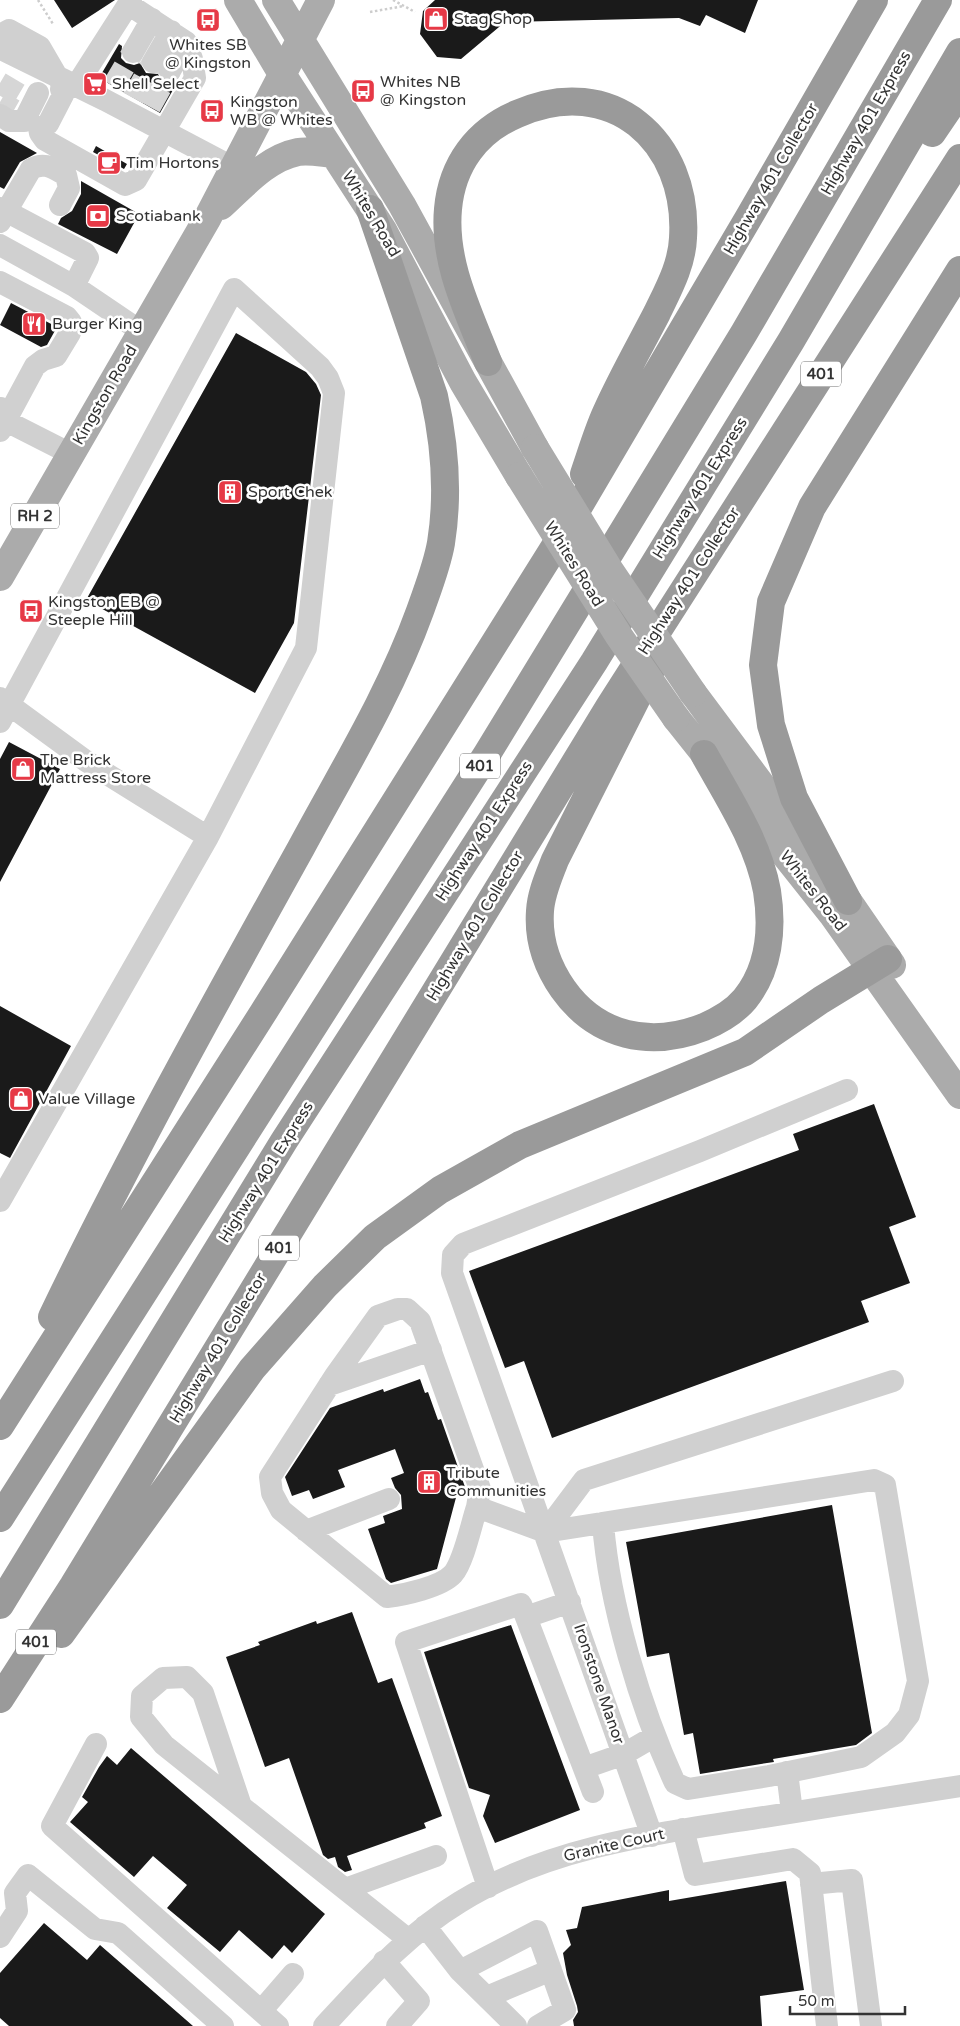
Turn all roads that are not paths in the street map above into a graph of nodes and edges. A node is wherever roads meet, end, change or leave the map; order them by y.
1 (238, 0) edge
2 (276, 0) edge
3 (321, 0) edge
4 (874, 0) edge
5 (938, 0) edge
6 (130, 2) edge
7 (152, 19) junction
8 (3, 35) edge
9 (178, 37) junction
10 (299, 40) junction
11 (133, 52) tunnel mouth
12 (960, 52) edge
13 (161, 67) tunnel mouth
14 (282, 74) junction
15 (62, 81) junction
16 (960, 92) edge
17 (24, 109) edge
18 (164, 134) junction
19 (333, 154) junction
20 (960, 158) edge
21 (234, 168) junction
22 (370, 209) junction
23 (2, 214) edge
24 (53, 217) junction
25 (208, 219) junction
26 (0, 245) edge
27 (960, 270) edge
28 (0, 282) edge
29 (74, 286) junction
30 (142, 332) junction
31 (791, 341) junction
32 (488, 362) junction
33 (2, 419) edge
34 (71, 454) junction
35 (559, 540) junction
36 (0, 577) edge
37 (682, 590) junction
38 (3, 708) edge
39 (704, 754) junction
40 (208, 837) junction
41 (848, 901) junction
42 (880, 964) junction
43 (931, 1038) junction
44 (960, 1068) edge
45 (847, 1090) dead end
46 (960, 1095) edge
47 (0, 1201) edge
48 (432, 1350) junction
49 (892, 1381) dead end
50 (329, 1385) junction
51 (0, 1425) edge
52 (389, 1499) dead end
53 (477, 1508) junction
54 (0, 1518) edge
55 (604, 1523) junction
56 (306, 1531) junction
57 (545, 1532) junction
58 (570, 1602) junction
59 (0, 1604) edge
60 (526, 1617) junction
61 (0, 1699) edge
62 (0, 1714) edge
63 (655, 1736) junction
64 (96, 1744) dead end
65 (624, 1754) junction
66 (584, 1768) junction
67 (787, 1772) junction
68 (960, 1786) edge
69 (593, 1792) dead end
70 (241, 1806) junction
71 (792, 1812) junction
72 (683, 1829) junction
73 (652, 1836) junction
74 (436, 1856) dead end
75 (811, 1884) junction
76 (488, 1887) junction
77 (345, 1889) junction
78 (417, 1933) junction
79 (0, 1937) edge
80 (384, 1961) junction
81 (550, 1970) junction
82 (460, 1971) junction
83 (293, 1974) dead end
84 (487, 1997) junction
85 (270, 2019) edge
86 (223, 2026) edge
87 (324, 2026) edge
88 (397, 2026) edge
89 (516, 2026) edge
90 (538, 2026) edge
91 (827, 2026) edge
92 (871, 2026) edge

1 - 14 main road, Whites Road
2 - 10 main road, Whites Road
3 - 10 main road, Kingston Road / RH 2
4 - 35 highway, Highway 401 Collector
5 - 54 highway, Highway 401 Express / 401
6 - 7 street
6 - 15 street
7 - 9 street
7 - 11 street
8 - 15 street
9 - 13 street
9 - 18 street
10 - 14 main road, Kingston Road / RH 2
10 - 32 main road, Whites Road
12 - 31 highway, Highway 401 Express / 401
14 - 19 main road, Whites Road
14 - 21 main road, Kingston Road / RH 2
15 - 17 street
15 - 17 street
15 - 18 street
16 - 31 highway
17 - 18 street
18 - 21 street
19 - 22 main road, Whites Road
19 - 25 main road
20 - 37 highway, Highway 401 Collector / 401
21 - 25 main road, Kingston Road / RH 2
22 - 39 main road, Whites Road, bridge
22 - 51 highway
23 - 24 street
23 - 24 street
24 - 29 street
25 - 30 main road, Kingston Road / RH 2
26 - 29 street
27 - 41 highway
28 - 33 street
29 - 30 street
30 - 34 main road, Kingston Road / RH 2
31 - 59 highway, Highway 401 Express / 401
32 - 35 highway
32 - 41 main road, Whites Road, bridge
33 - 34 street
34 - 36 main road, Kingston Road / RH 2
35 - 51 highway, Highway 401 Collector
37 - 39 highway
37 - 61 highway, Highway 401 Collector / 401
38 - 40 street
38 - 40 street
39 - 42 main road, Whites Road
40 - 47 street
41 - 42 main road, Whites Road
42 - 43 main road, Whites Road
42 - 62 highway
43 - 44 main road, Whites Road
43 - 46 main road, Whites Road
45 - 57 street, Ironstone Manor
48 - 50 street
48 - 50 street
48 - 53 street
49 - 57 street
50 - 56 street
52 - 56 street
53 - 56 street
53 - 57 street
55 - 57 street
55 - 63 street
55 - 67 street
57 - 58 street, Ironstone Manor
58 - 60 street
58 - 65 street, Ironstone Manor
60 - 66 street
60 - 76 street
63 - 65 street
63 - 67 street
64 - 85 street
65 - 66 street
65 - 73 street, Ironstone Manor
66 - 69 street
67 - 71 street
68 - 71 street, Granite Court
70 - 70 street
70 - 77 street
71 - 72 street, Granite Court
72 - 73 street, Granite Court
72 - 75 street
73 - 76 street, Granite Court
74 - 77 street
75 - 91 street
75 - 92 street
76 - 78 street, Granite Court
77 - 78 street
78 - 80 street, Granite Court
78 - 82 street
79 - 86 street
80 - 87 street, Granite Court
80 - 88 street
81 - 82 street
81 - 84 street
81 - 90 street
82 - 84 street
83 - 85 street
84 - 89 street

